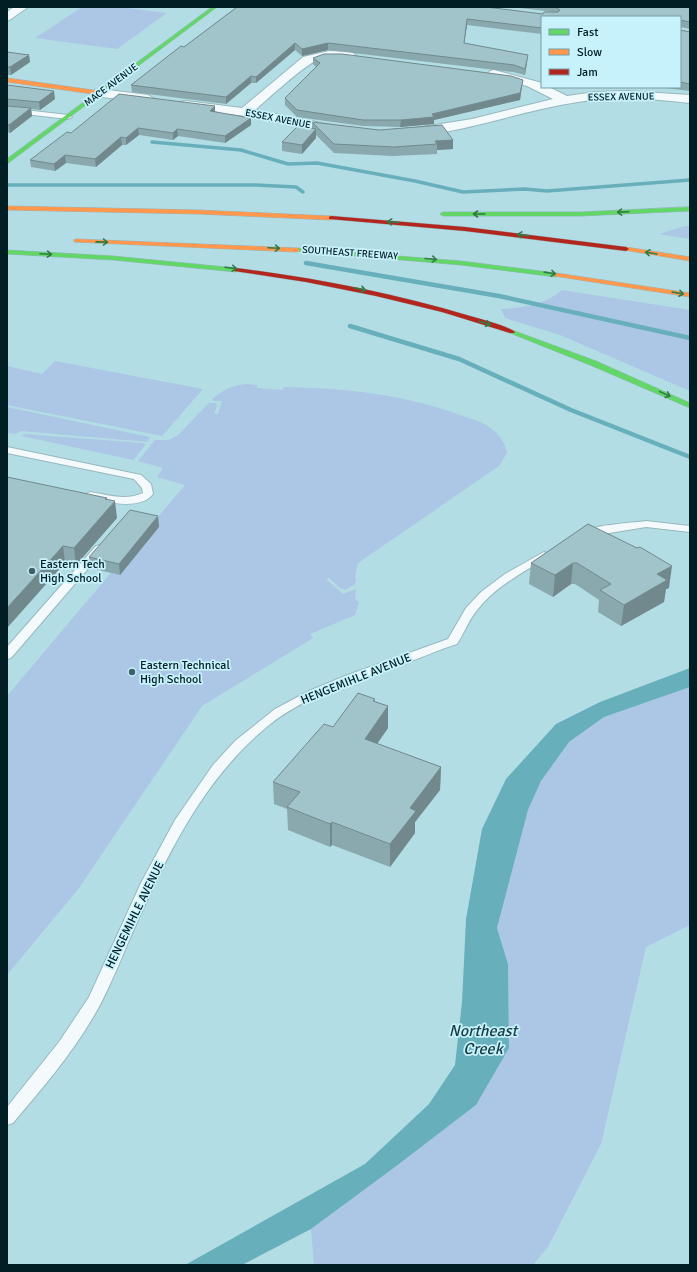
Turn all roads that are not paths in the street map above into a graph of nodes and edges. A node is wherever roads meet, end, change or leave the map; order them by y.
1 (22, 7) edge
2 (215, 7) edge
3 (7, 16) edge
4 (365, 58) edge
5 (482, 73) edge
6 (8, 80) edge
7 (541, 87) edge
8 (543, 88) edge
9 (100, 93) junction
10 (690, 99) edge
11 (566, 100) junction
12 (161, 101) edge
13 (176, 103) edge
14 (7, 110) edge
15 (245, 112) junction
16 (68, 117) junction
17 (353, 132) edge
18 (400, 133) edge
19 (7, 162) edge
20 (7, 205) edge
21 (7, 208) edge
22 (690, 209) edge
23 (373, 212) dead end
24 (433, 214) dead end
25 (67, 241) dead end
26 (7, 252) edge
27 (690, 259) edge
28 (690, 295) edge
29 (690, 406) edge
30 (7, 450) edge
31 (76, 492) edge
32 (139, 500) junction
33 (131, 511) edge
34 (690, 529) edge
35 (575, 538) edge
36 (106, 541) edge
37 (557, 548) edge
38 (7, 654) edge
39 (7, 1118) edge

1 - 3 street
2 - 9 main road, MACE AVENUE
4 - 15 street
5 - 7 street
6 - 9 main road
8 - 11 street
9 - 12 street
9 - 16 main road, MACE AVENUE
10 - 11 street, ESSEX AVENUE
11 - 18 street, ESSEX AVENUE
13 - 15 street, ESSEX AVENUE
14 - 16 lane
15 - 17 street, ESSEX AVENUE
16 - 19 main road, MACE AVENUE
20 - 23 main road
27 -> 21 main road
22 -> 24 main road
25 -> 28 main road, SOUTHEAST FREEWAY
26 -> 29 main road
30 - 32 lane
31 - 32 lane
32 - 33 lane
34 - 35 lane
36 - 38 lane
37 - 39 lane, HENGEMIHLE AVENUE

